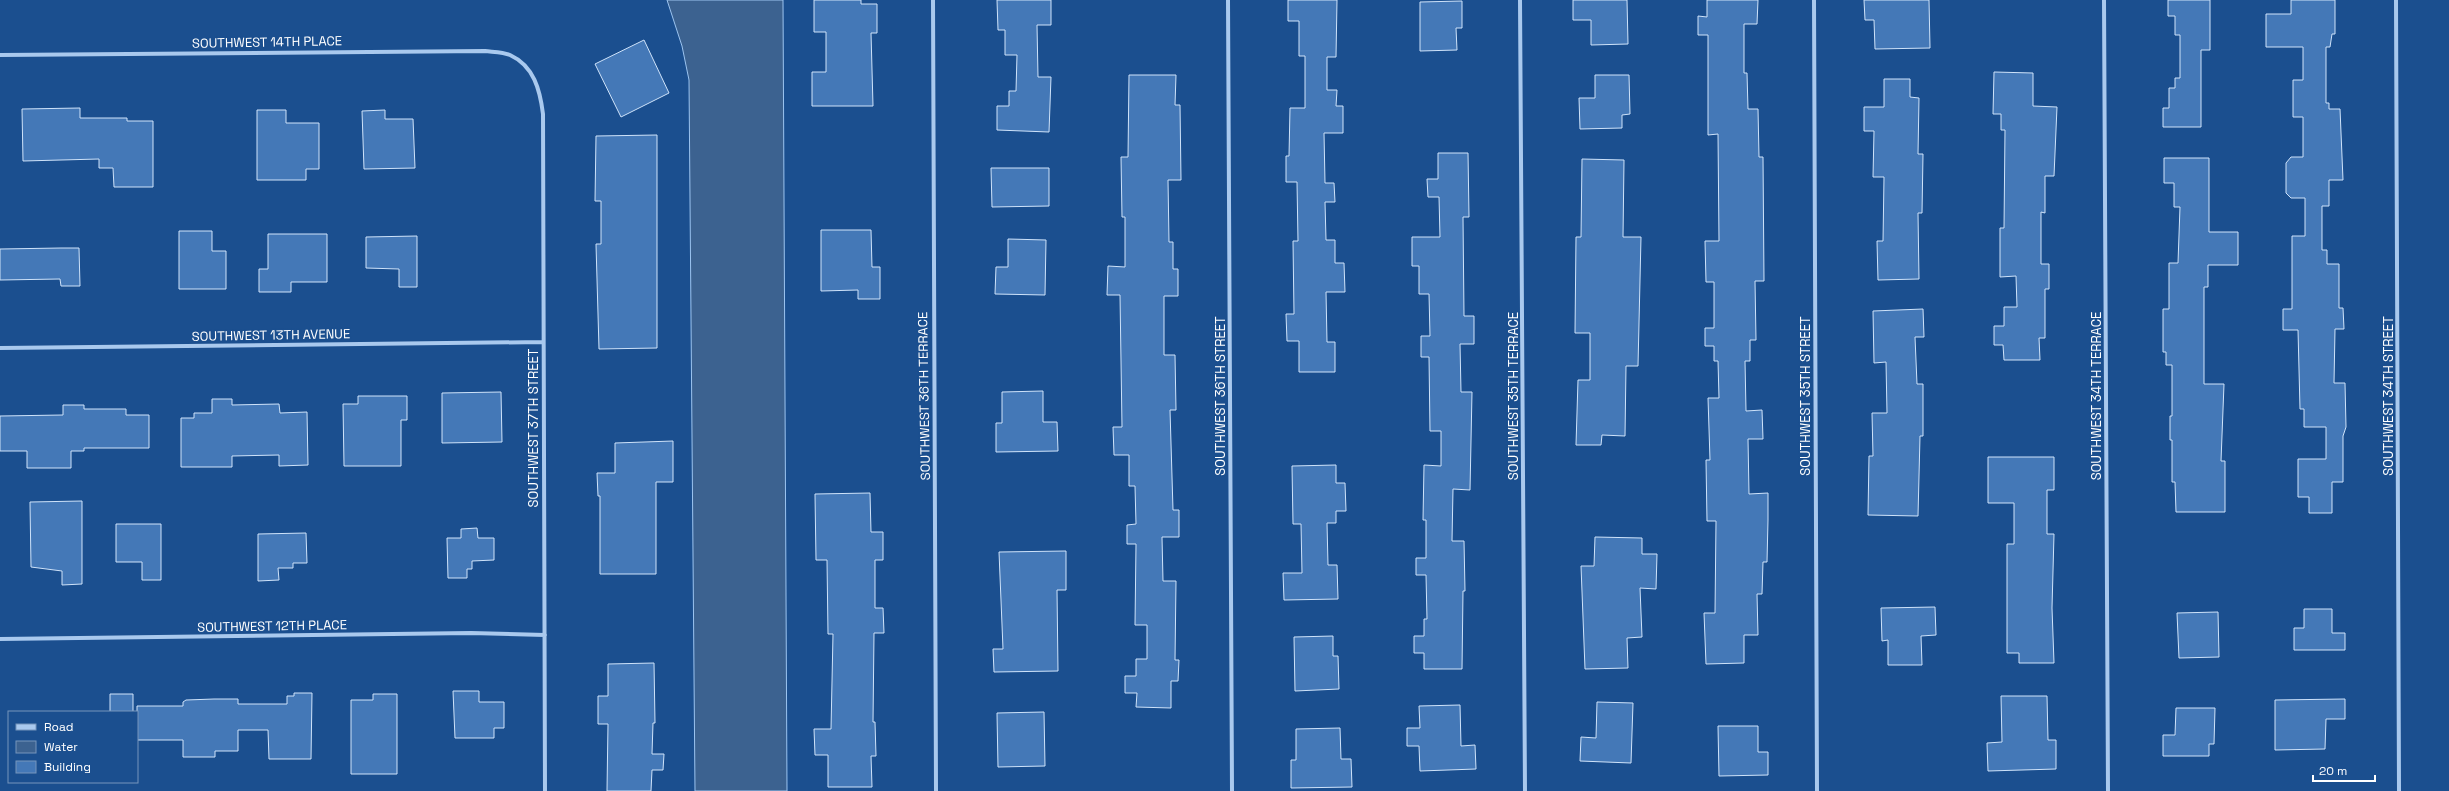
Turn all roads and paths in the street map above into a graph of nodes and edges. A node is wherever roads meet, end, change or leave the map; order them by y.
1 (933, 0) edge
2 (1228, 0) edge
3 (1520, 0) edge
4 (1814, 0) edge
5 (2104, 0) edge
6 (2396, 0) edge
7 (0, 55) edge
8 (529, 68) joint
9 (543, 342) junction
10 (0, 348) edge
11 (545, 635) junction
12 (0, 639) edge
13 (545, 791) edge
14 (936, 791) edge
15 (1232, 791) edge
16 (1525, 791) edge
17 (1817, 791) edge
18 (2108, 791) edge
19 (2399, 791) edge

1 - 14 street, SOUTHWEST 36TH TERRACE
2 - 15 street, SOUTHWEST 36TH STREET
3 - 16 street, SOUTHWEST 35TH TERRACE
4 - 17 street, SOUTHWEST 35TH STREET
5 - 18 street, SOUTHWEST 34TH TERRACE
6 - 19 street, SOUTHWEST 34TH STREET
7 - 8 street, SOUTHWEST 14TH PLACE
8 - 9 street, SOUTHWEST 37TH STREET
9 - 10 street, SOUTHWEST 13TH AVENUE
9 - 11 street, SOUTHWEST 37TH STREET
11 - 12 street, SOUTHWEST 12TH PLACE
11 - 13 street, SOUTHWEST 37TH STREET

